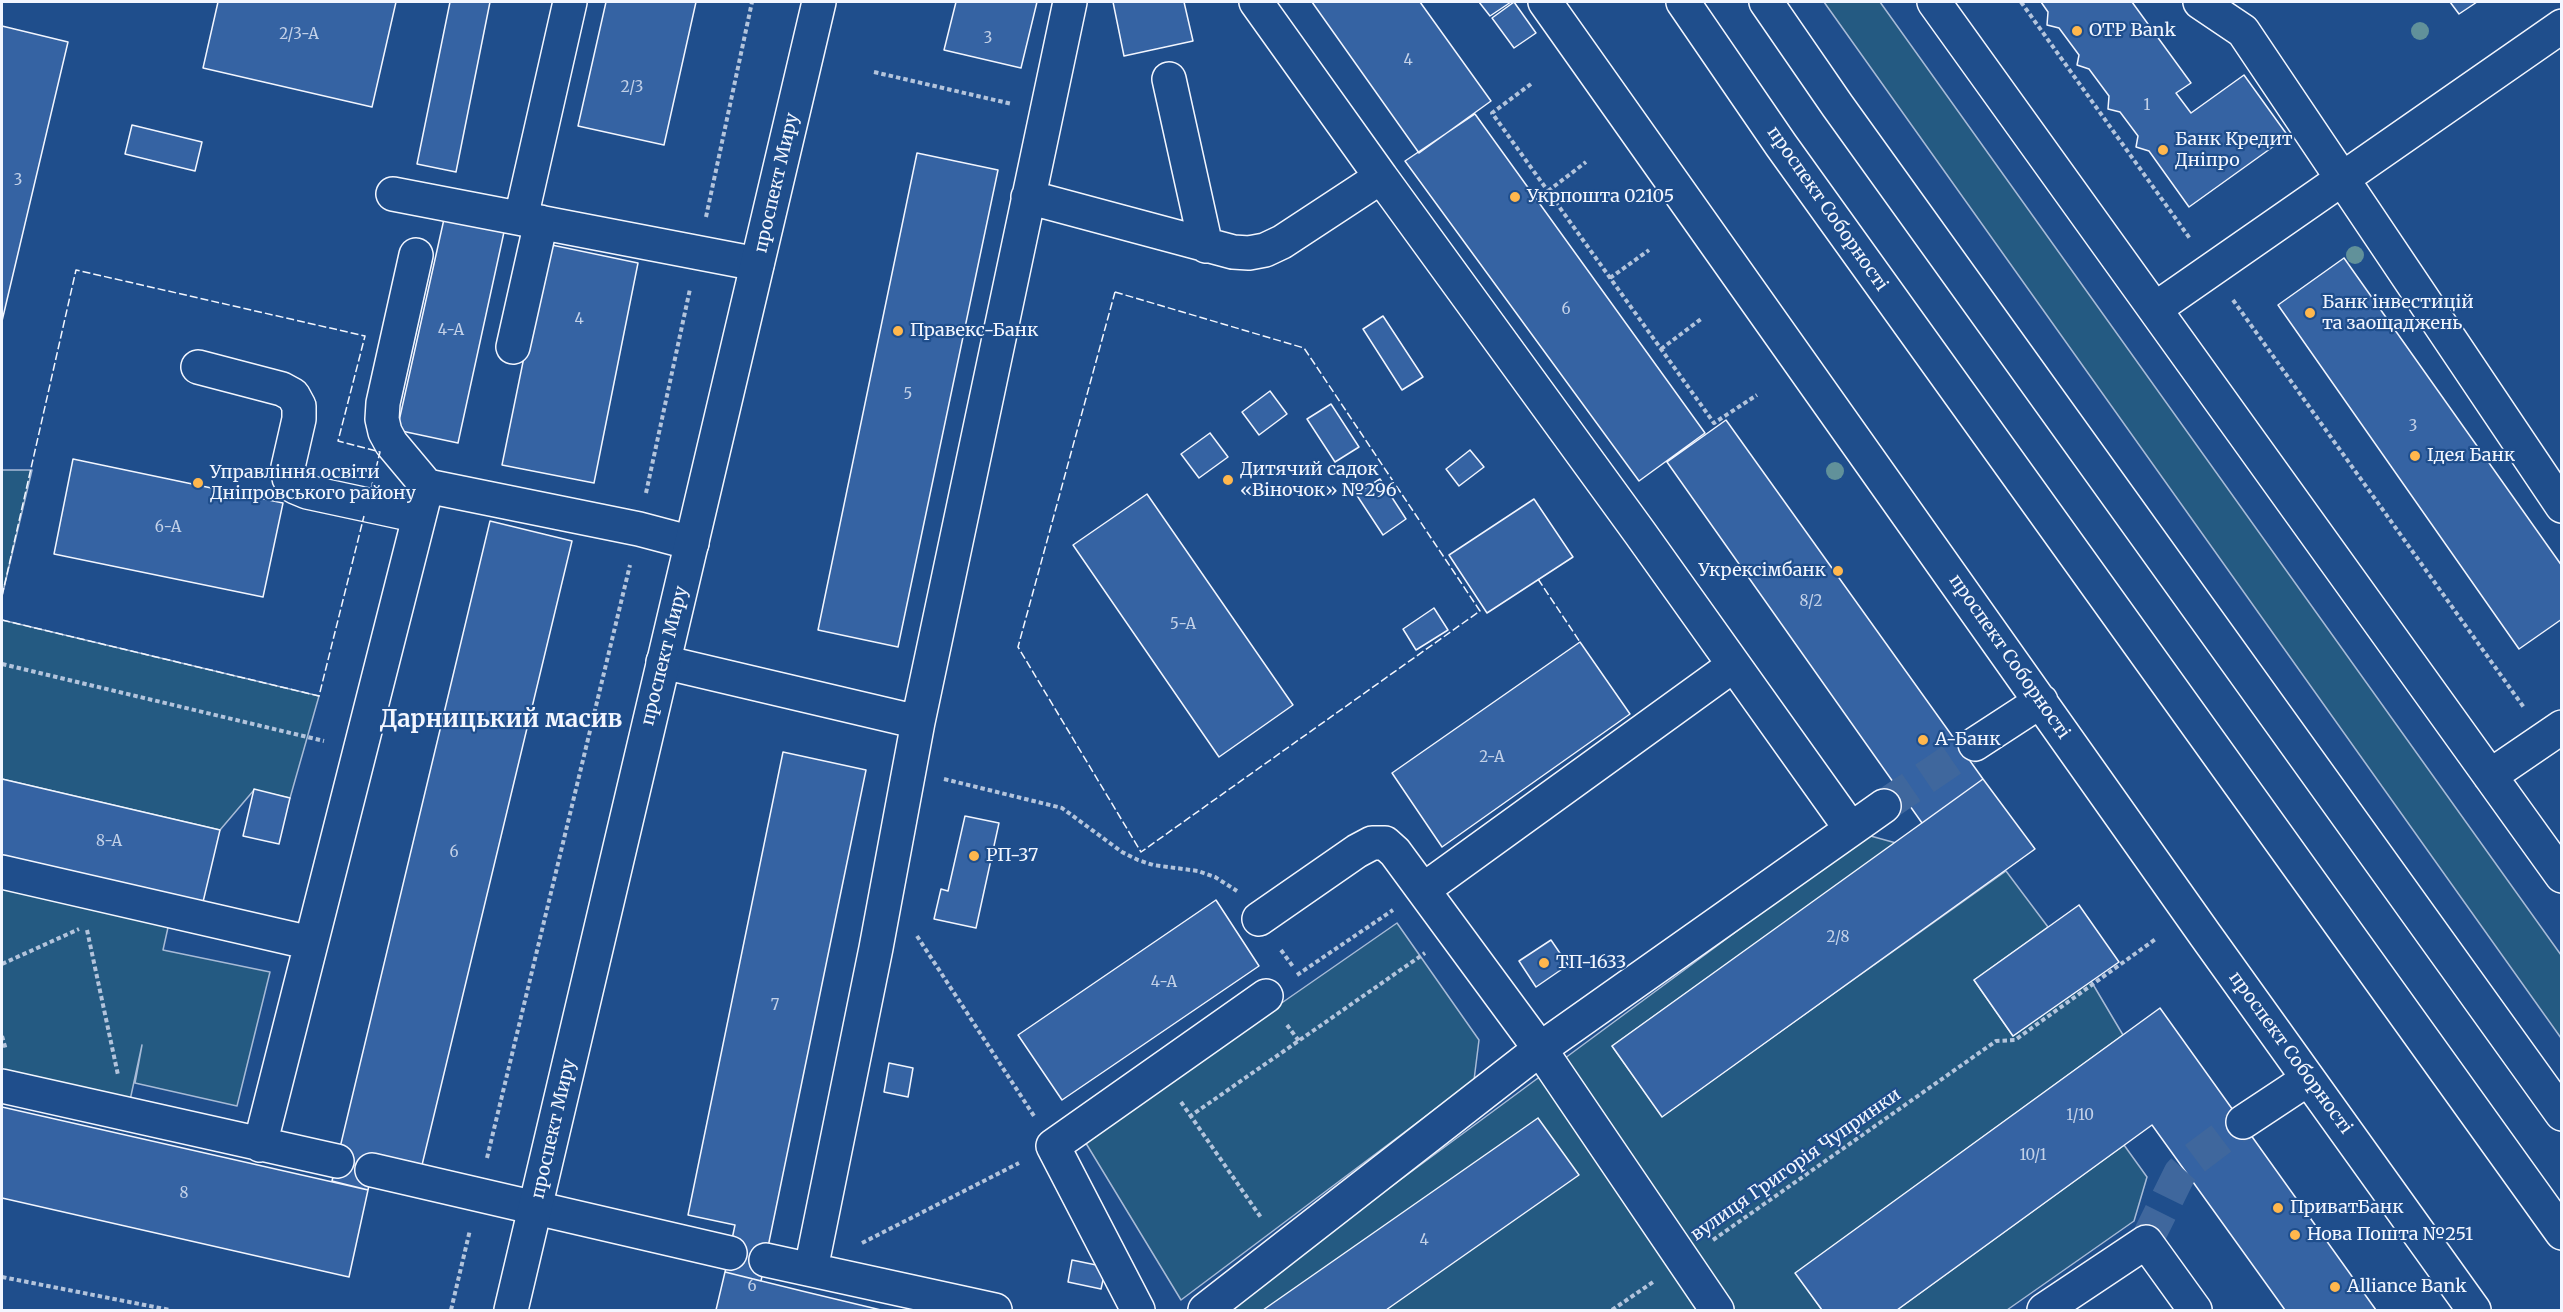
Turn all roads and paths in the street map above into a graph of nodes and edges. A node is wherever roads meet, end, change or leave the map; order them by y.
1 (570, 2) edge
2 (752, 2) edge
3 (819, 2) edge
4 (1070, 2) edge
5 (1256, 2) edge
6 (1545, 2) edge
7 (1683, 2) edge
8 (1766, 2) edge
9 (1934, 2) edge
10 (2021, 2) edge
11 (2200, 2) edge
12 (2562, 26) edge
13 (874, 72) dead end
14 (1169, 79) dead end
15 (1531, 84) dead end
16 (1047, 112) junction
17 (1586, 162) dead end
18 (1381, 177) junction
19 (2342, 179) junction
20 (1548, 191) junction
21 (393, 194) dead end
22 (1028, 197) junction
23 (531, 220) junction
24 (1206, 246) junction
25 (1649, 250) dead end
26 (698, 253) junction
27 (416, 255) dead end
28 (757, 264) junction
29 (2212, 270) junction
30 (1610, 278) junction
31 (2155, 309) junction
32 (1701, 319) dead end
33 (513, 347) dead end
34 (1661, 349) junction
35 (198, 367) dead end
36 (1757, 394) dead end
37 (423, 501) junction
38 (2562, 506) edge
39 (639, 529) junction
40 (692, 543) junction
41 (663, 662) junction
42 (2, 664) edge
43 (1734, 665) junction
44 (2041, 701) junction
45 (918, 722) junction
46 (2553, 733) edge
47 (1975, 744) tunnel mouth
48 (360, 750) junction
49 (908, 771) junction
50 (2490, 776) junction
51 (1884, 806) tunnel mouth
52 (1851, 830) junction
53 (2, 872) edge
54 (2562, 876) edge
55 (886, 888) junction
56 (1423, 890) junction
57 (79, 891) junction
58 (135, 904) junction
59 (1259, 919) junction
60 (1454, 933) junction
61 (2157, 938) dead end
62 (311, 943) junction
63 (2, 964) edge
64 (1299, 974) junction
65 (1266, 996) joint
66 (1540, 1049) junction
67 (1159, 1071) junction
68 (2308, 1079) junction
69 (2, 1086) edge
70 (126, 1114) junction
71 (2562, 1114) edge
72 (1189, 1117) dead end
73 (2243, 1122) tunnel mouth
74 (260, 1145) junction
75 (1053, 1146) junction
76 (337, 1161) dead end
77 (372, 1170) dead end
78 (479, 1194) junction
79 (536, 1207) junction
80 (2562, 1233) edge
81 (1283, 1249) junction
82 (730, 1253) dead end
83 (766, 1260) dead end
84 (1683, 1260) junction
85 (811, 1269) junction
86 (2, 1277) edge
87 (170, 1311) edge
88 (451, 1311) edge
89 (511, 1311) edge
90 (994, 1311) edge
91 (1138, 1311) edge
92 (1204, 1311) edge
93 (1612, 1311) edge
94 (1717, 1311) edge
95 (2044, 1311) edge
96 (2195, 1311) edge
97 (2475, 1311) edge

1 - 23 main road
2 - 26 path
3 - 28 main road, проспект Миру
4 - 16 main road
5 - 18 main road
6 - 44 main road, проспект Соборності
7 - 80 main road, проспект Соборності
8 - 71 main road
9 - 31 main road
10 - 29 path
11 - 19 main road
12 - 19 main road
13 - 16 path
14 - 24 main road
15 - 20 path
16 - 22 main road
17 - 20 path
18 - 24 main road
18 - 43 main road
19 - 29 main road
19 - 38 main road
20 - 30 path
21 - 23 main road
22 - 24 main road
22 - 45 main road
23 - 26 main road
23 - 33 main road
25 - 30 path
26 - 28 main road
26 - 39 path
27 - 37 main road
28 - 40 main road, проспект Миру
29 - 31 main road
29 - 46 path
30 - 34 path
31 - 50 main road
32 - 34 path
34 - 36 path
35 - 37 main road
37 - 39 main road
37 - 48 main road
39 - 40 main road
39 - 78 path
40 - 41 main road, проспект Миру
41 - 45 main road
41 - 79 main road, проспект Миру
42 - 48 path
43 - 52 main road
43 - 56 main road
44 - 47 main road
44 - 68 main road, проспект Соборності
45 - 49 main road
46 - 50 main road
48 - 62 main road
49 - 55 main road
49 - 59 path
50 - 54 main road
51 - 52 main road
52 - 66 main road
53 - 57 main road
55 - 75 path
55 - 85 main road
56 - 59 main road
56 - 60 main road
56 - 64 path
57 - 58 main road
57 - 70 path
58 - 62 main road
58 - 63 path
59 - 64 path
60 - 66 main road
60 - 72 path
61 - 84 path, вулиця Григорія Чупринки
62 - 74 main road
64 - 65 path
65 - 67 main road
66 - 81 main road
66 - 84 main road
67 - 75 main road
67 - 81 path
68 - 73 main road
68 - 97 main road, проспект Соборності
69 - 70 main road
70 - 74 main road
74 - 76 main road
75 - 85 path
75 - 91 main road
77 - 78 main road
78 - 79 main road
78 - 88 path
79 - 82 main road
79 - 89 main road, проспект Миру
81 - 92 main road
83 - 85 main road
84 - 93 path, вулиця Григорія Чупринки
84 - 94 main road
85 - 90 main road
86 - 87 path
95 - 96 main road

